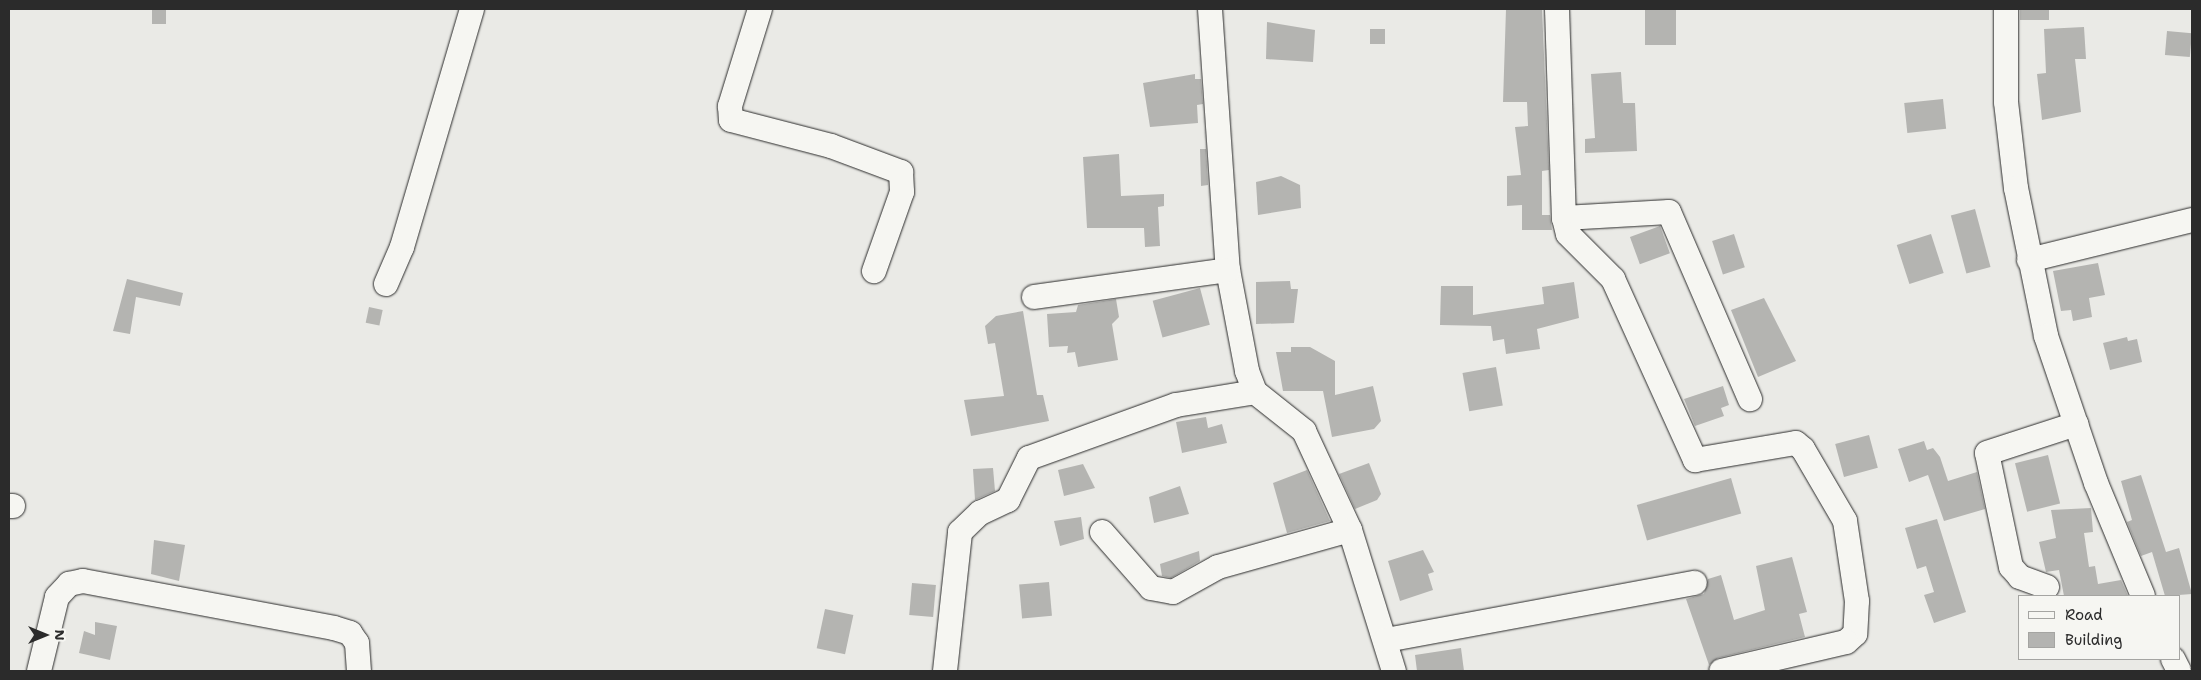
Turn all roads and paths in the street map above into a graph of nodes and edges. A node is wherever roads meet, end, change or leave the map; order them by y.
1 (472, 9) edge
2 (760, 9) edge
3 (1210, 9) edge
4 (1557, 9) edge
5 (2006, 9) edge
6 (1564, 218) junction
7 (2192, 220) edge
8 (2029, 260) junction
9 (874, 270) dead end
10 (1228, 270) junction
11 (386, 284) dead end
12 (1034, 296) dead end
13 (1255, 392) junction
14 (1750, 399) dead end
15 (2076, 424) junction
16 (1350, 530) junction
17 (1102, 532) dead end
18 (1696, 583) dead end
19 (2047, 587) dead end
20 (2143, 595) edge
21 (1386, 640) junction
22 (39, 671) edge
23 (359, 671) edge
24 (945, 671) edge
25 (1394, 671) edge
26 (1721, 671) edge

1 - 11 street
2 - 9 street
3 - 10 street
4 - 6 street
5 - 8 street
6 - 14 street
6 - 26 street
7 - 8 street
8 - 15 street
10 - 12 street
10 - 13 street
13 - 16 street
13 - 24 street
15 - 19 street
15 - 20 street
16 - 17 street
16 - 21 street
18 - 21 street
21 - 25 street
22 - 23 street

